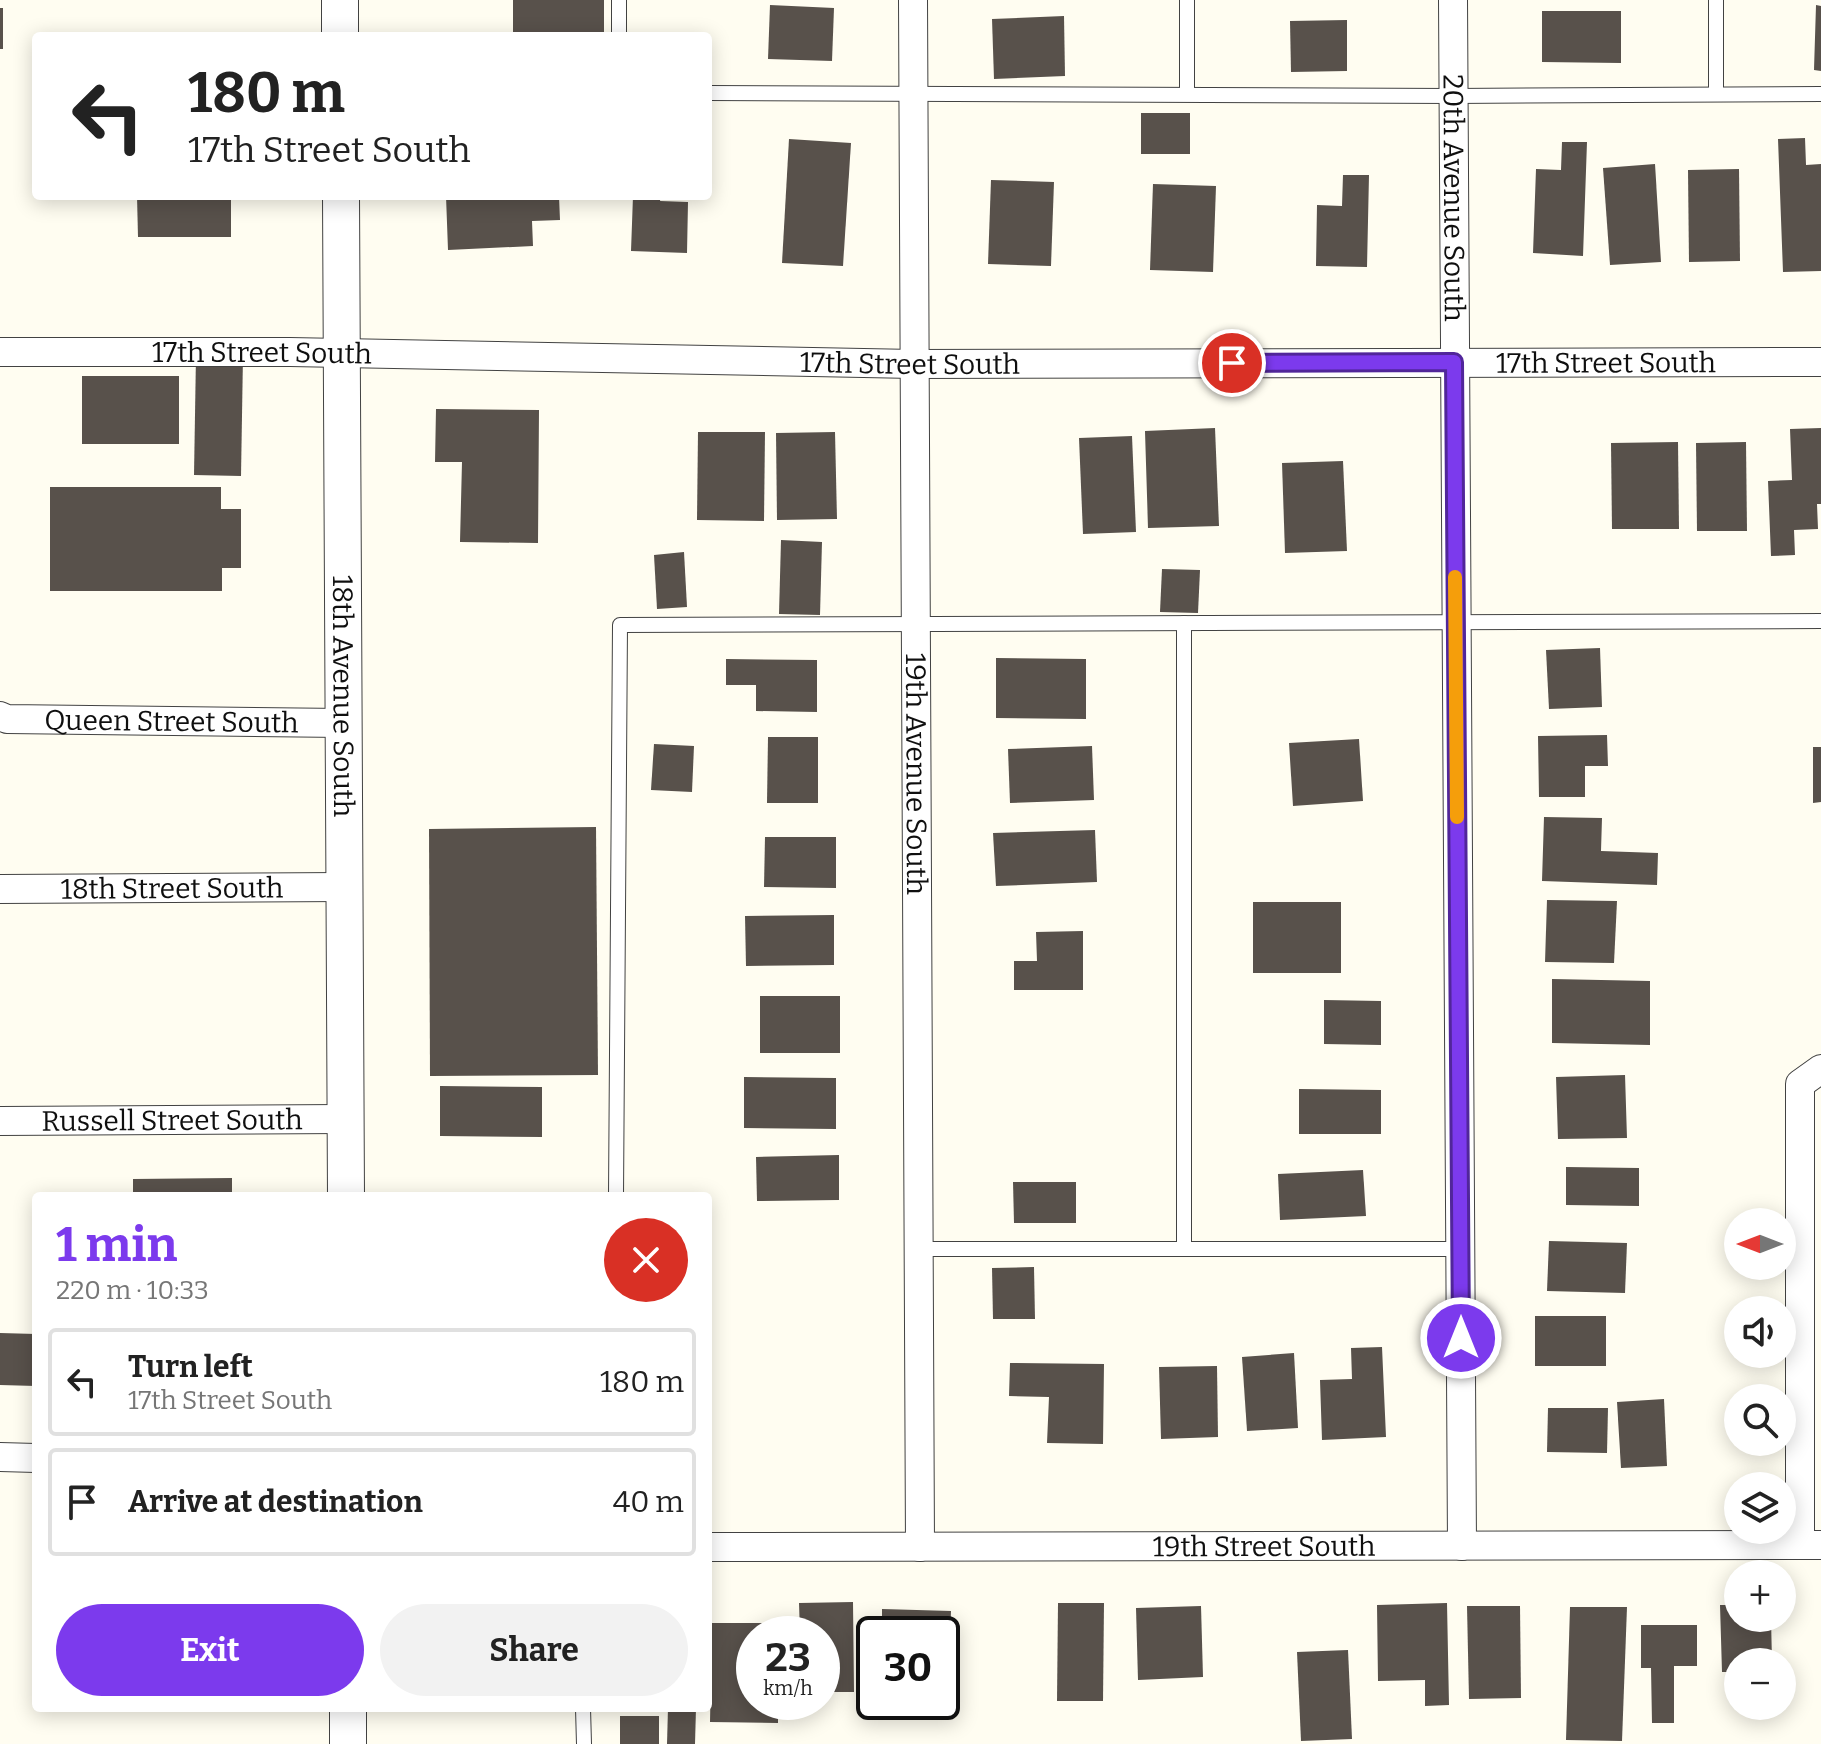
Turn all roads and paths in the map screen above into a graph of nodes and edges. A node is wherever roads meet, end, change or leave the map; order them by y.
1 (340, 0) edge
2 (619, 0) edge
3 (913, 0) edge
4 (1187, 0) edge
5 (1453, 0) edge
6 (1716, 0) edge
7 (340, 32) edge
8 (619, 32) edge
9 (913, 92) junction
10 (712, 93) edge
11 (1187, 94) junction
12 (1716, 94) junction
13 (1821, 94) edge
14 (1453, 96) junction
15 (341, 200) edge
16 (0, 352) edge
17 (343, 353) junction
18 (1454, 362) junction
19 (1821, 362) edge
20 (914, 364) junction
21 (1821, 621) edge
22 (915, 623) junction
23 (1184, 623) junction
24 (1456, 624) junction
25 (0, 716) edge
26 (343, 723) junction
27 (344, 887) junction
28 (0, 889) edge
29 (1821, 1069) edge
30 (344, 1119) junction
31 (0, 1121) edge
32 (346, 1192) edge
33 (616, 1192) edge
34 (918, 1249) junction
35 (1184, 1249) junction
36 (1460, 1249) junction
37 (0, 1457) edge
38 (32, 1458) edge
39 (1810, 1545) edge
40 (1462, 1546) junction
41 (712, 1547) edge
42 (920, 1547) junction
43 (348, 1712) edge
44 (583, 1712) edge
45 (348, 1744) edge
46 (584, 1744) edge

1 - 7 street
2 - 8 lane
3 - 9 street, 19th Avenue South
4 - 11 lane
5 - 14 street, 20th Avenue South
6 - 12 lane
9 - 10 lane
9 - 11 lane
9 - 20 street, 19th Avenue South
11 - 14 lane
12 - 13 lane
12 - 14 lane
14 - 18 street, 20th Avenue South
15 - 17 street, 18th Avenue South
16 - 17 street, 17th Street South
17 - 20 street, 17th Street South
17 - 26 street, 18th Avenue South
18 - 19 street, 17th Street South
18 - 20 street, 17th Street South
18 - 24 street, 20th Avenue South
20 - 22 street, 19th Avenue South
21 - 24 lane
22 - 23 lane
22 - 33 lane
22 - 34 street, 19th Avenue South
23 - 24 lane
23 - 35 lane
24 - 36 street, 20th Avenue South
25 - 26 street, Queen Street South
26 - 27 street, 18th Avenue South
27 - 28 street, 18th Street South
27 - 30 street, 18th Avenue South
29 - 39 street
30 - 31 street, Russell Street South
30 - 32 street, 18th Avenue South
34 - 35 lane
34 - 42 street, 19th Avenue South
35 - 36 lane
36 - 40 street, 20th Avenue South
37 - 38 street
39 - 40 street, 19th Street South
40 - 42 street, 19th Street South
41 - 42 street, 19th Street South
43 - 45 street
44 - 46 lane

